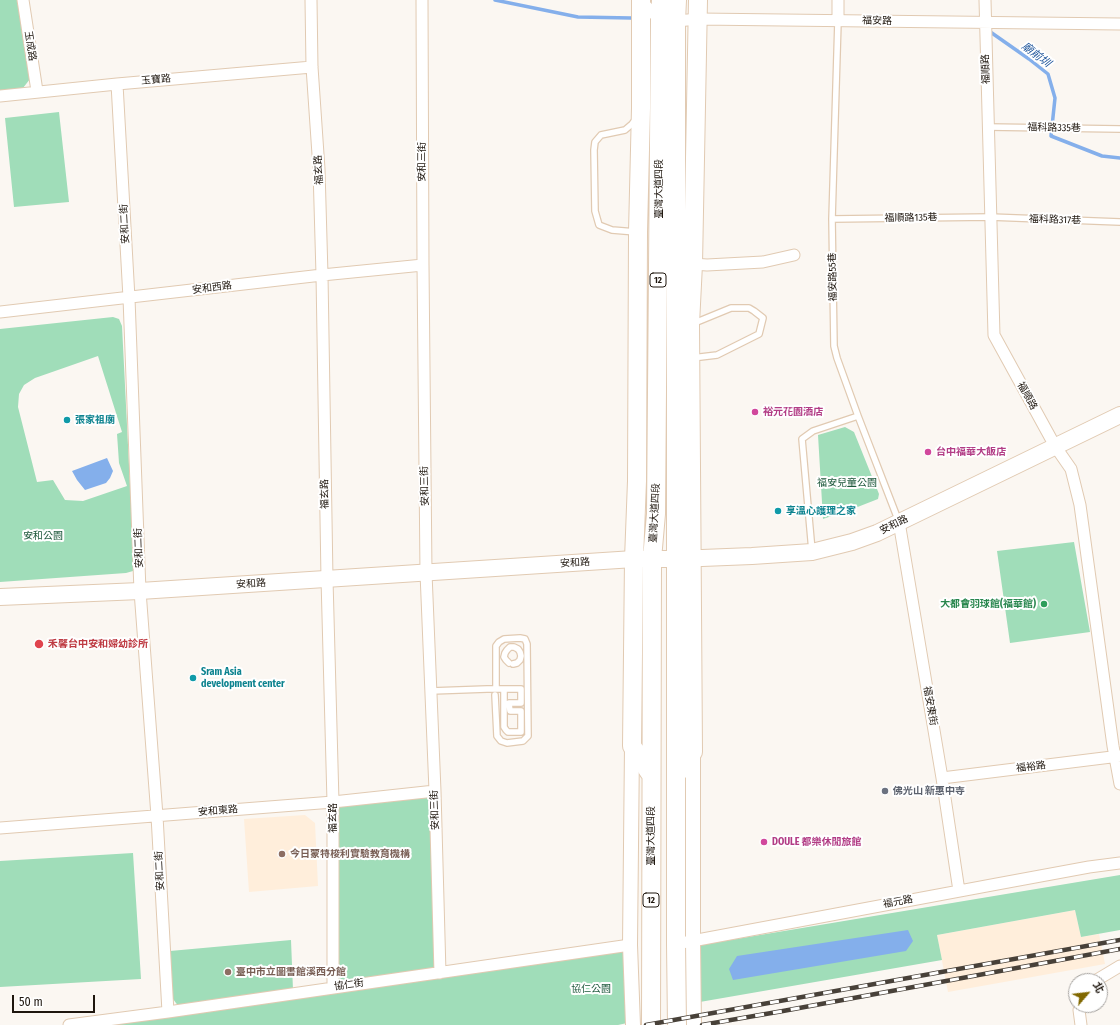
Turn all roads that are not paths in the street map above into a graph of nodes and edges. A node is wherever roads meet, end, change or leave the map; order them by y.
1 (23, 0) edge
2 (310, 0) edge
3 (422, 0) edge
4 (640, 0) edge
5 (661, 0) edge
6 (677, 0) edge
7 (698, 0) edge
8 (838, 0) edge
9 (985, 0) edge
10 (699, 19) junction
11 (668, 20) junction
12 (838, 21) junction
13 (985, 23) junction
14 (1120, 24) edge
15 (312, 67) junction
16 (117, 84) junction
17 (38, 91) junction
18 (0, 96) edge
19 (641, 108) junction
20 (988, 127) junction
21 (1120, 128) edge
22 (990, 217) junction
23 (832, 220) junction
24 (1120, 222) edge
25 (638, 232) junction
26 (794, 255) dead end
27 (693, 264) junction
28 (423, 265) junction
29 (322, 275) junction
30 (129, 298) junction
31 (0, 312) edge
32 (690, 324) junction
33 (690, 358) junction
34 (1120, 415) edge
35 (858, 416) junction
36 (1055, 446) junction
37 (899, 522) junction
38 (812, 552) junction
39 (684, 558) junction
40 (634, 559) junction
41 (652, 559) junction
42 (426, 572) junction
43 (327, 579) junction
44 (140, 590) junction
45 (0, 597) edge
46 (504, 689) junction
47 (431, 691) junction
48 (496, 692) junction
49 (632, 746) junction
50 (693, 752) junction
51 (1118, 757) edge
52 (676, 774) junction
53 (652, 776) junction
54 (942, 778) junction
55 (1120, 784) edge
56 (435, 791) junction
57 (333, 802) junction
58 (157, 816) junction
59 (0, 828) edge
60 (1120, 863) edge
61 (959, 891) junction
62 (684, 943) junction
63 (630, 945) junction
64 (1120, 966) edge
65 (440, 972) junction
66 (1108, 973) edge
67 (333, 988) junction
68 (168, 1012) junction
69 (1079, 1013) edge
70 (69, 1025) edge
71 (633, 1025) edge
72 (651, 1025) edge
73 (678, 1025) edge
74 (694, 1025) edge
75 (1081, 1025) edge

1 - 17 street, 玉成路
2 - 15 street, 福玄路
3 - 28 street, 安和三街
4 - 11 street
4 - 19 main road, 臺灣大道四段 / 12
5 - 11 main road, 臺灣大道四段 / 12
6 - 11 main road, 臺灣大道四段 / 12
7 - 10 main road, 臺灣大道四段 / 12
8 - 12 street
9 - 13 street, 福順路
10 - 11 street, 福安路
10 - 12 street, 福安路
10 - 27 main road, 臺灣大道四段 / 12
11 - 39 main road, 臺灣大道四段 / 12
11 - 41 main road, 臺灣大道四段 / 12
12 - 13 street, 福安路
12 - 23 lane, 福安路55巷
13 - 14 street, 福安路
13 - 20 street, 福順路
15 - 16 street, 玉寶路
15 - 29 street, 福玄路
16 - 17 street, 玉寶路
16 - 30 street, 安和二街
17 - 18 street, 玉寶路
19 - 25 main road, 臺灣大道四段 / 12
19 - 25 lane
20 - 21 lane, 福科路335巷
20 - 22 street, 福順路
22 - 23 lane, 福順路135巷
22 - 24 lane, 福科路317巷
22 - 36 street, 福順路
23 - 35 lane, 福安路55巷
25 - 40 main road, 臺灣大道四段 / 12
26 - 27 street
27 - 32 main road, 臺灣大道四段 / 12
28 - 29 street, 安和西路
28 - 42 street, 安和三街
29 - 30 street, 安和西路
29 - 43 street, 福玄路
30 - 31 street, 安和西路
30 - 44 street, 安和二街
32 - 33 main road, 臺灣大道四段 / 12
32 - 33 lane
33 - 39 main road, 臺灣大道四段 / 12
34 - 36 main road, 安和路
35 - 37 lane, 福安路55巷
35 - 38 lane
36 - 37 main road, 安和路
36 - 51 street, 福順路
37 - 38 main road, 安和路
37 - 54 street, 福安東街
38 - 39 main road, 安和路
39 - 41 main road, 安和路
39 - 50 main road, 臺灣大道四段
39 - 52 main road, 臺灣大道四段 / 12
40 - 41 main road, 安和路
40 - 42 main road, 安和路
40 - 49 main road, 臺灣大道四段
41 - 53 main road, 臺灣大道四段 / 12
42 - 43 main road, 安和路
42 - 47 street, 安和三街
43 - 44 main road, 安和路
43 - 57 street, 福玄路
44 - 45 main road, 安和路
44 - 58 street, 安和二街
46 - 46 lane
46 - 48 lane
47 - 48 lane
47 - 56 street, 安和三街
48 - 48 lane
49 - 53 main road
49 - 63 street, 臺灣大道四段
50 - 52 main road
50 - 62 street, 臺灣大道四段
51 - 54 street, 福裕路
51 - 55 street, 福順路
52 - 62 main road, 臺灣大道四段 / 12
53 - 72 main road, 臺灣大道四段 / 12
54 - 61 street, 福安東街
56 - 57 street, 安和東路
56 - 65 street, 安和三街
57 - 58 street, 安和東路
57 - 67 street, 福玄路
58 - 59 street, 安和東路
58 - 68 street, 安和二街
60 - 61 street, 福元路
61 - 62 street, 福元路
62 - 73 main road, 臺灣大道四段 / 12
62 - 74 street, 臺灣大道四段
63 - 65 street, 協仁街
63 - 71 street, 臺灣大道四段
64 - 66 street
65 - 67 street, 協仁街
67 - 68 street, 協仁街
68 - 70 street, 協仁街
69 - 75 street

